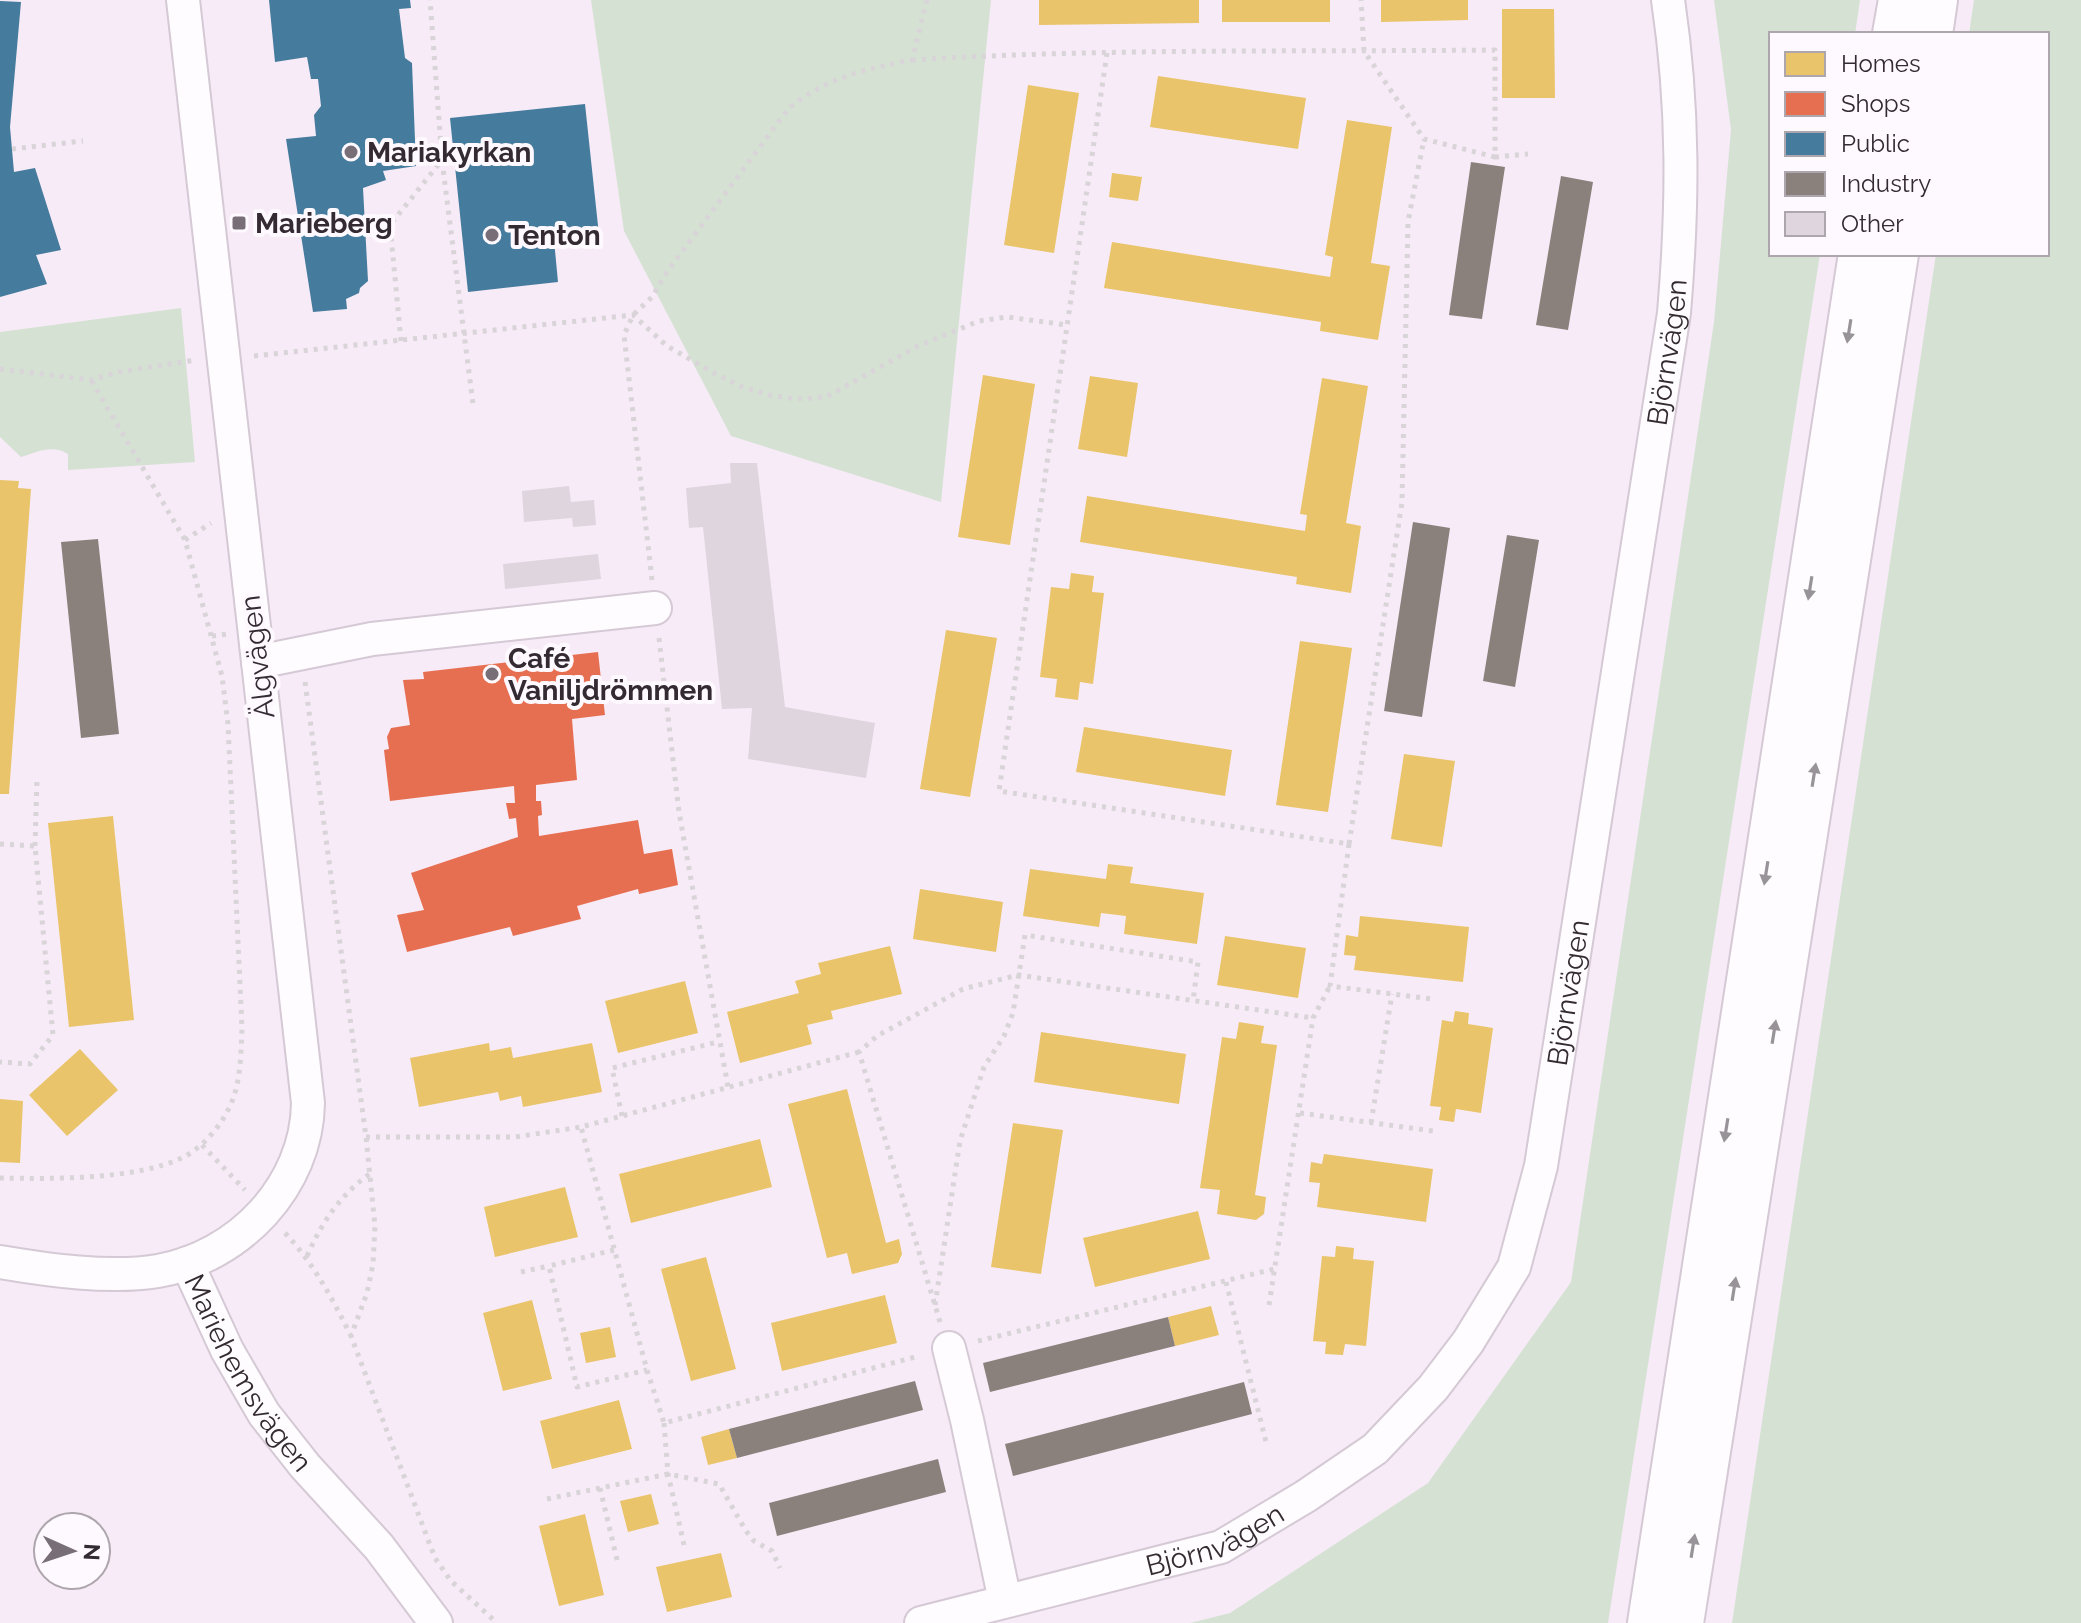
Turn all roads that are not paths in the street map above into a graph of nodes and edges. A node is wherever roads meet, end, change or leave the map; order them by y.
1 (183, 0) edge
2 (1668, 0) edge
3 (1901, 0) edge
4 (1935, 0) edge
5 (1895, 32) edge
6 (1930, 32) edge
7 (1861, 256) edge
8 (1896, 256) edge
9 (655, 608) road end
10 (258, 662) junction
11 (0, 1262) edge
12 (187, 1263) junction
13 (949, 1348) road end
14 (1005, 1601) junction
15 (436, 1623) edge
16 (921, 1623) edge
17 (1650, 1623) edge
18 (1681, 1623) edge

1 - 10 street, Älgvägen
2 - 14 street, Björnvägen
3 - 5 highway
4 - 6 highway
7 -> 17 highway
18 -> 8 highway
9 - 10 street
10 - 12 street, Älgvägen
11 - 12 street, Mariehemsvägen
12 - 15 street, Mariehemsvägen
13 - 14 street
14 - 16 street, Björnvägen

